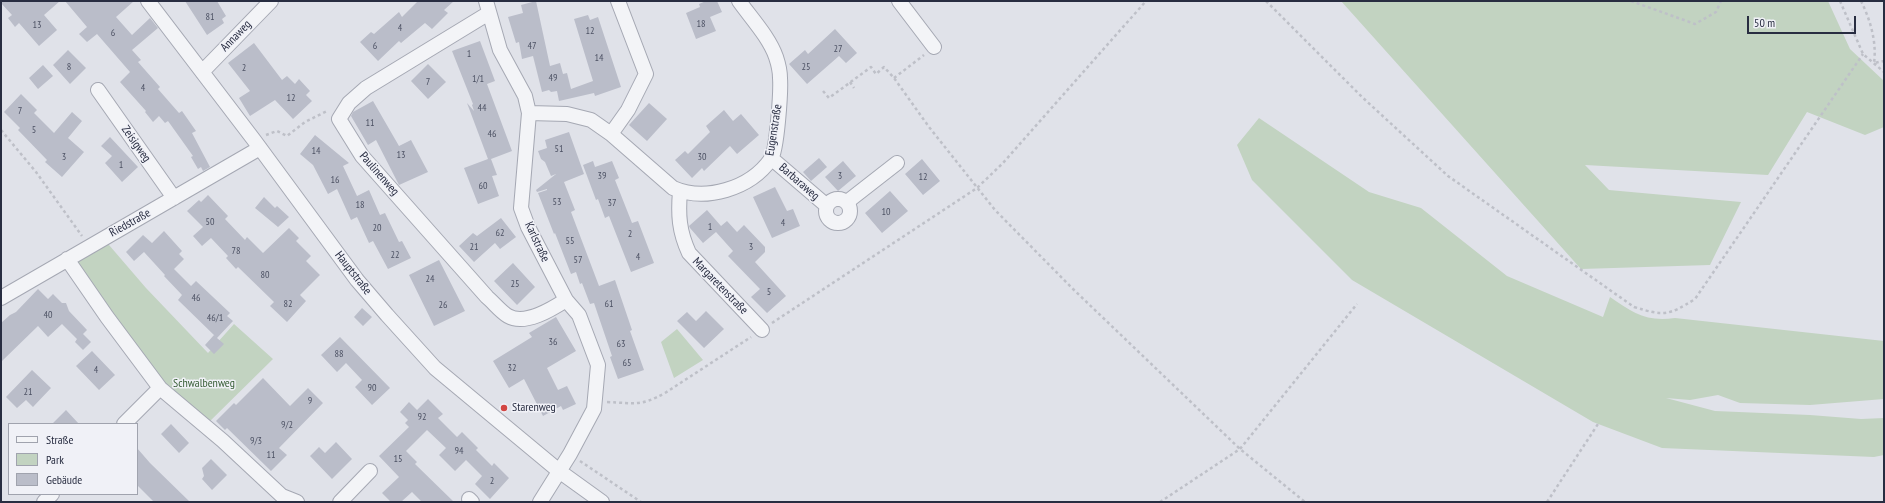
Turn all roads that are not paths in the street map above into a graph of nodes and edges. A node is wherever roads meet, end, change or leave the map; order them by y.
1 (148, 1) edge
2 (271, 1) edge
3 (618, 1) edge
4 (739, 1) edge
5 (899, 1) edge
6 (488, 7) edge
7 (934, 47) dead end
8 (202, 72) junction
9 (98, 90) dead end
10 (529, 113) junction
11 (611, 134) junction
12 (257, 144) junction
13 (771, 158) junction
14 (897, 163) dead end
15 (680, 191) junction
16 (174, 198) junction
17 (847, 202) junction
18 (827, 206) junction
19 (67, 259) junction
20 (1, 298) edge
21 (566, 300) junction
22 (762, 330) road end
23 (160, 388) junction
24 (125, 423) edge
25 (370, 471) dead end
26 (559, 471) junction
27 (297, 502) edge
28 (340, 502) edge
29 (540, 502) edge
30 (602, 502) edge

1 - 8 street, Hauptstraße
2 - 8 street, Annaweg
3 - 11 street
4 - 13 street, Eugenstraße
5 - 7 street
6 - 10 street, Karlstraße
6 - 21 street, Paulinenweg
8 - 12 street, Hauptstraße
9 - 16 street, Zeisigweg
10 - 11 street, Eugenstraße
10 - 21 street, Karlstraße
11 - 15 street, Eugenstraße
12 - 16 street, Riedstraße
12 - 26 street, Hauptstraße
13 - 15 street, Eugenstraße
13 - 18 street, Barbaraweg
14 - 17 street
15 - 22 street, Margaretenstraße
16 - 19 street, Riedstraße
17 - 18 street, Barbaraweg
17 - 18 street, Barbaraweg
19 - 20 street, Riedstraße
19 - 23 street
21 - 26 street, Karlstraße
23 - 24 street
23 - 27 street
25 - 28 street
26 - 29 street
26 - 30 street, Hauptstraße

